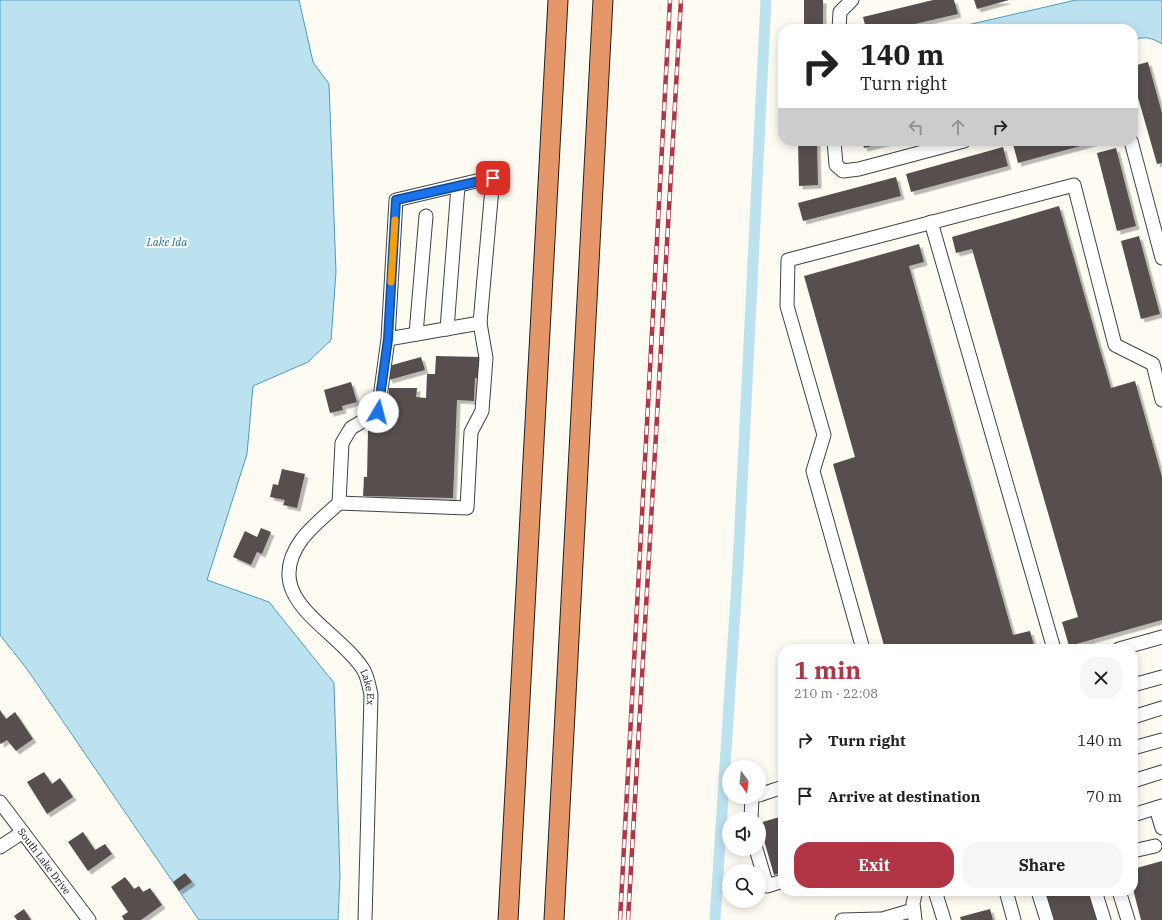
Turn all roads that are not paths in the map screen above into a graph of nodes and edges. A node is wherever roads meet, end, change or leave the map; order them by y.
1 (852, 0) edge
2 (557, 4) edge
3 (603, 7) edge
4 (839, 24) edge
5 (834, 146) edge
6 (945, 146) edge
7 (1132, 146) edge
8 (458, 186) junction
9 (426, 216) dead end
10 (931, 222) junction
11 (1162, 258) edge
12 (480, 324) junction
13 (447, 329) junction
14 (416, 334) junction
15 (388, 339) junction
16 (1161, 395) edge
17 (339, 502) junction
18 (1162, 637) edge
19 (862, 644) edge
20 (1053, 644) edge
21 (1137, 644) edge
22 (1162, 677) edge
23 (1138, 684) edge
24 (1162, 708) edge
25 (1138, 715) edge
26 (1162, 740) edge
27 (1138, 747) edge
28 (1162, 772) edge
29 (1138, 779) edge
30 (778, 788) edge
31 (766, 792) edge
32 (0, 802) edge
33 (1159, 807) edge
34 (1138, 813) edge
35 (1162, 828) edge
36 (23, 832) junction
37 (1155, 846) dead end
38 (0, 848) edge
39 (1138, 850) edge
40 (758, 856) edge
41 (778, 883) edge
42 (911, 896) edge
43 (937, 896) edge
44 (1007, 896) edge
45 (1040, 896) edge
46 (1097, 896) edge
47 (1121, 896) edge
48 (914, 915) edge
49 (89, 920) edge
50 (365, 920) edge
51 (508, 920) edge
52 (554, 920) edge
53 (842, 920) edge
54 (879, 920) edge
55 (944, 920) edge
56 (1014, 920) edge
57 (1047, 920) edge
58 (1104, 920) edge
59 (1128, 920) edge

1 - 4 street
2 - 51 highway
3 - 52 highway
5 - 6 street
7 - 11 street
8 - 12 street
8 - 13 street
8 - 15 street
9 - 14 street
10 - 16 street
10 - 19 street
10 - 20 street
12 - 13 street
12 - 17 street
13 - 14 street
14 - 15 street
15 - 17 street
17 - 50 street, Lake Ex
18 - 21 street
22 - 23 street
24 - 25 street
26 - 27 street
28 - 29 street
30 - 31 street
32 - 36 street, South Lake Drive
33 - 34 street
33 - 35 street
36 - 38 street
36 - 49 street, South Lake Drive
37 - 39 street
40 - 41 street
42 - 48 street
43 - 55 street
44 - 56 street
45 - 57 street
46 - 58 street
47 - 59 street
48 - 54 street
53 - 54 street

